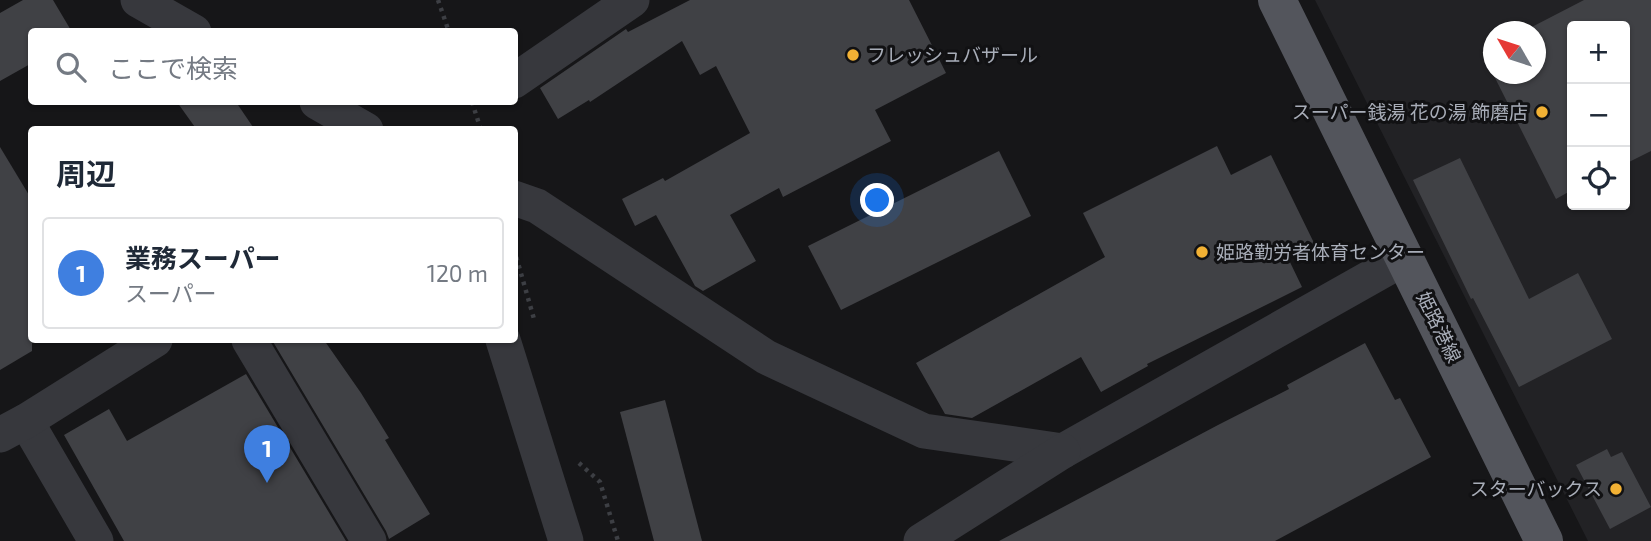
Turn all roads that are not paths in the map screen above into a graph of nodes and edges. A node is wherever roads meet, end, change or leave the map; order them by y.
1 (138, 0) edge
2 (632, 0) edge
3 (1277, 0) edge
4 (187, 28) edge
5 (518, 78) edge
6 (322, 105) edge
7 (359, 126) edge
8 (518, 199) edge
9 (1405, 258) junction
10 (150, 343) edge
11 (251, 343) edge
12 (504, 343) edge
13 (13, 428) edge
14 (1063, 451) junction
15 (96, 541) edge
16 (369, 541) edge
17 (566, 541) edge
18 (921, 541) edge
19 (1544, 541) edge

1 - 4 street
2 - 5 street
3 - 9 main road, 姫路港線
6 - 7 street
8 - 14 street
9 - 14 street
9 - 19 main road, 姫路港線
10 - 13 street
11 - 16 street
12 - 17 street
13 - 15 street
14 - 18 street

